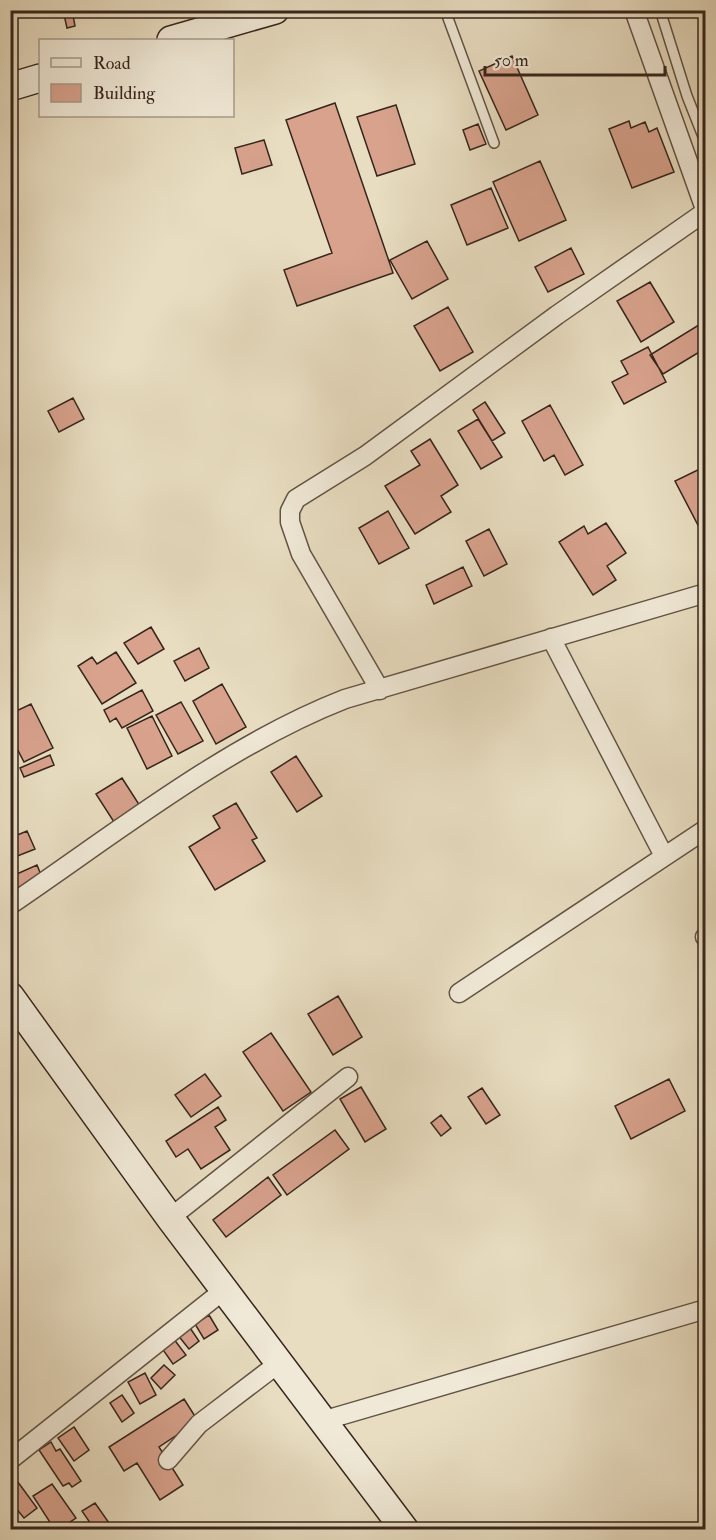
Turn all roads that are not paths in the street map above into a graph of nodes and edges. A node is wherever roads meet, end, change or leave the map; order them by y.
1 (275, 10) edge
2 (445, 10) edge
3 (634, 10) edge
4 (660, 10) edge
5 (174, 39) edge
6 (39, 78) edge
7 (10, 87) edge
8 (495, 143) dead end
9 (705, 144) edge
10 (705, 212) edge
11 (705, 593) edge
12 (550, 638) junction
13 (380, 690) junction
14 (705, 829) edge
15 (664, 856) junction
16 (10, 905) edge
17 (459, 993) dead end
18 (10, 996) edge
19 (348, 1077) dead end
20 (170, 1218) junction
21 (224, 1290) junction
22 (705, 1309) edge
23 (279, 1363) junction
24 (322, 1421) junction
25 (10, 1460) edge
26 (168, 1461) dead end
27 (405, 1530) edge

1 - 5 street
2 - 8 lane
3 - 10 street
4 - 9 lane
6 - 7 street
10 - 13 street
11 - 12 street
12 - 13 street
12 - 15 street
13 - 16 street
14 - 15 street
15 - 17 street
18 - 20 street
19 - 20 street
20 - 21 street
21 - 23 street
21 - 25 street
22 - 24 street
23 - 24 street
23 - 26 street
24 - 27 street

